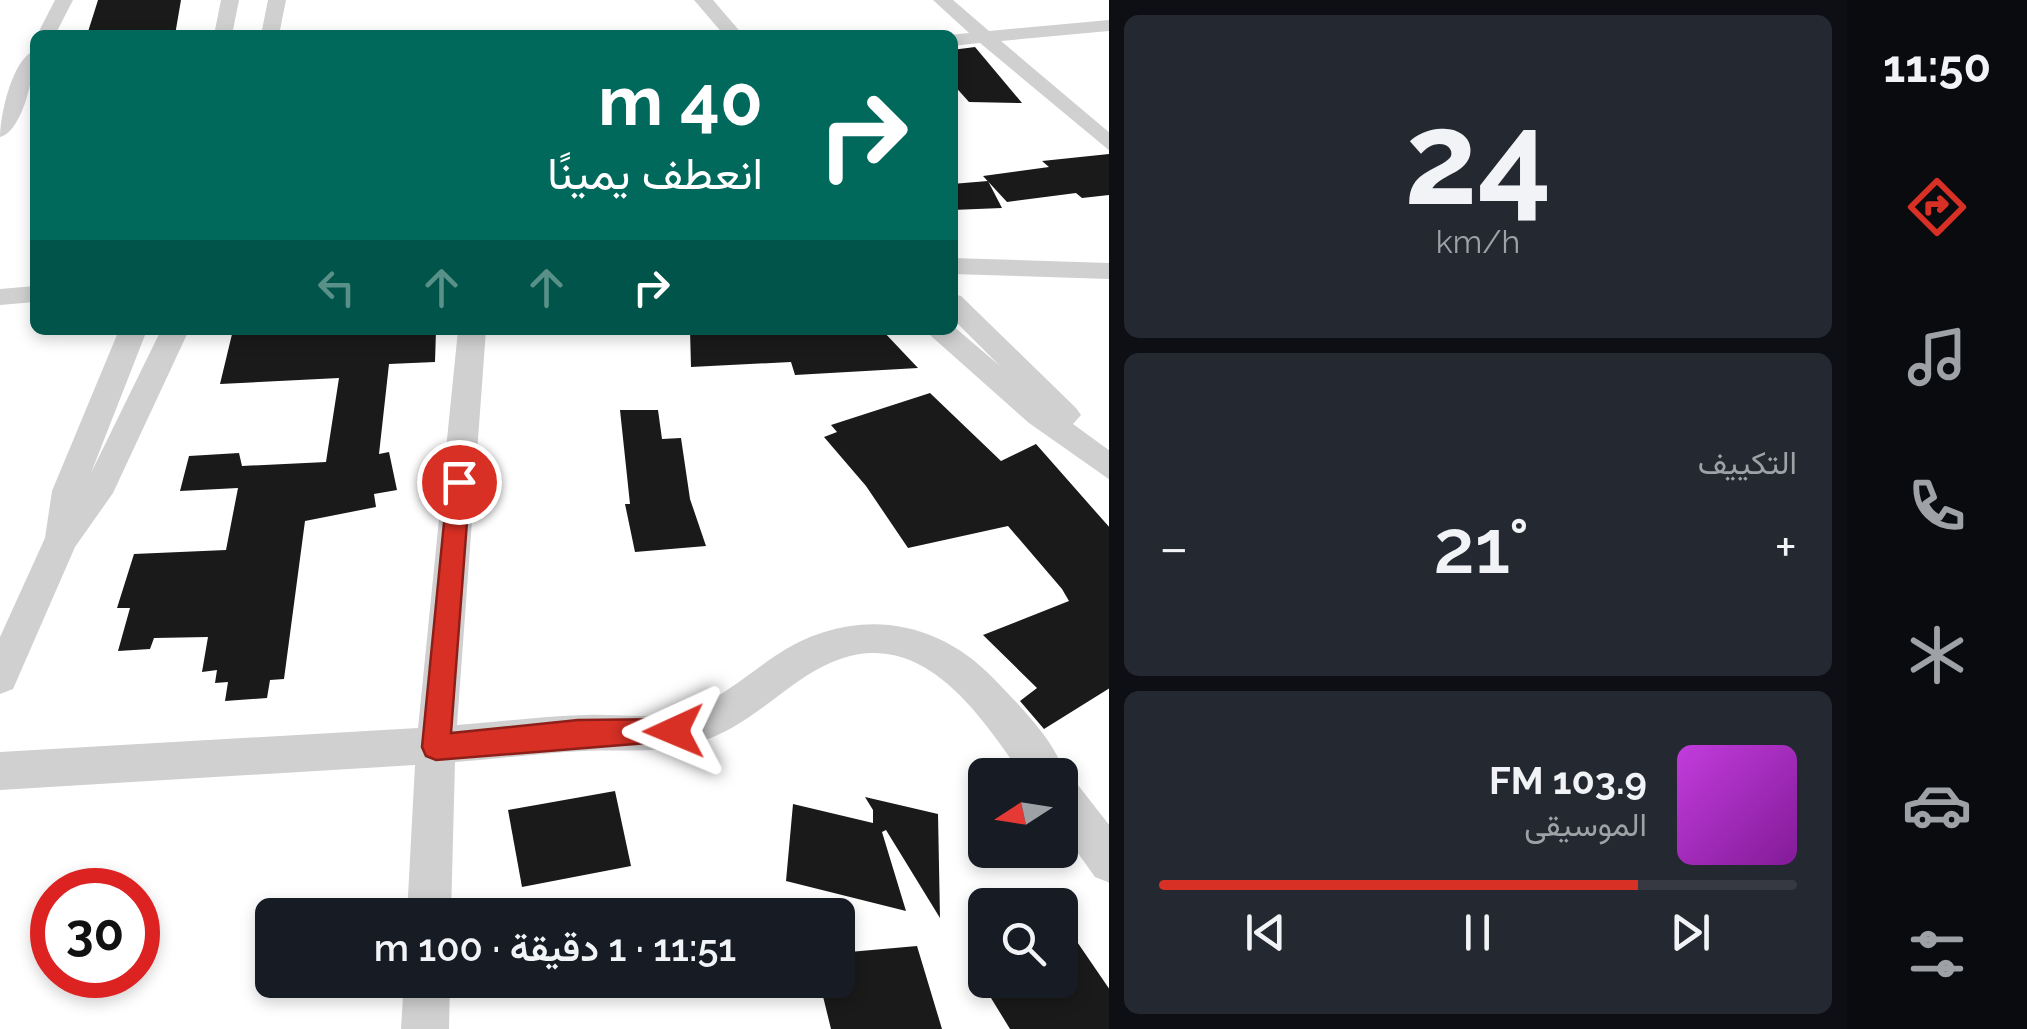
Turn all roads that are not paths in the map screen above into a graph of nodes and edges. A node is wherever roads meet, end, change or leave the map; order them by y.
1 (64, 0) edge
2 (230, 0) edge
3 (277, 0) edge
4 (704, 0) edge
5 (942, 0) edge
6 (1109, 25) edge
7 (49, 30) edge
8 (225, 30) edge
9 (271, 30) edge
10 (730, 30) edge
11 (985, 38) junction
12 (958, 40) edge
13 (30, 65) edge
14 (18, 88) edge
15 (0, 130) edge
16 (1109, 144) edge
17 (958, 266) edge
18 (1109, 271) edge
19 (1025, 272) junction
20 (958, 286) edge
21 (30, 294) edge
22 (0, 297) edge
23 (958, 308) edge
24 (30, 314) edge
25 (0, 316) edge
26 (131, 335) edge
27 (173, 335) edge
28 (472, 335) edge
29 (946, 335) edge
30 (1098, 458) edge
31 (61, 540) junction
32 (0, 677) edge
33 (436, 747) junction
34 (1033, 758) edge
35 (0, 771) edge
36 (1078, 818) edge
37 (1109, 861) edge
38 (430, 898) edge
39 (426, 998) edge
40 (425, 1029) edge

1 - 7 street
2 - 8 street
3 - 9 street
4 - 10 street
5 - 11 street
6 - 11 street
11 - 12 street
11 - 16 street
13 - 14 street
14 - 15 street
17 - 19 street
18 - 19 street
19 - 20 street
21 - 22 street
23 - 30 street
24 - 25 street
26 - 31 street
27 - 31 street
28 - 33 street
29 - 30 street
31 - 32 street
33 - 34 street
33 - 35 street
33 - 38 street
36 - 37 street
39 - 40 street

